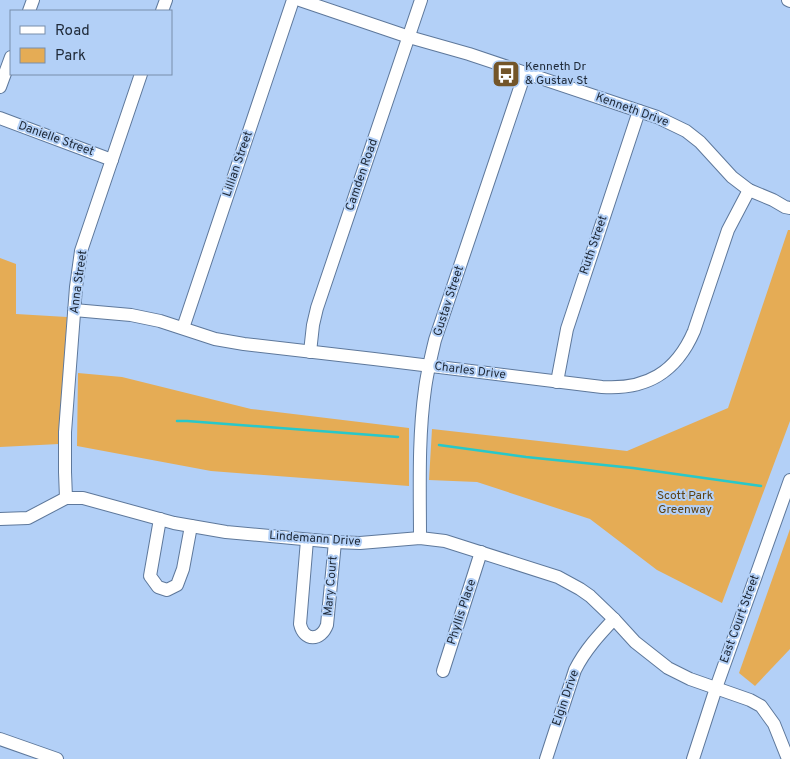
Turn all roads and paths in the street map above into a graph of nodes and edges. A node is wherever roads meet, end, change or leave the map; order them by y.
1 (293, 0) edge
2 (300, 0) edge
3 (421, 0) edge
4 (409, 37) junction
5 (10, 60) edge
6 (525, 73) junction
7 (141, 75) edge
8 (0, 87) edge
9 (639, 111) junction
10 (0, 118) edge
11 (112, 160) junction
12 (749, 190) junction
13 (772, 200) junction
14 (790, 200) edge
15 (790, 208) edge
16 (74, 310) junction
17 (183, 328) junction
18 (310, 352) junction
19 (429, 366) junction
20 (557, 382) junction
21 (790, 480) edge
22 (66, 498) junction
23 (0, 519) edge
24 (160, 519) junction
25 (191, 526) junction
26 (420, 538) junction
27 (307, 540) junction
28 (335, 542) junction
29 (481, 552) junction
30 (614, 619) junction
31 (443, 671) dead end
32 (716, 688) junction
33 (0, 739) edge
34 (57, 759) edge
35 (546, 759) edge
36 (693, 759) edge
37 (788, 759) edge

1 - 17 street, Lillian Street
2 - 4 street, Kenneth Drive
3 - 4 street, Camden Road
4 - 6 street, Kenneth Drive
4 - 18 street, Camden Road
5 - 8 street
6 - 9 street, Kenneth Drive
6 - 19 street, Gustav Street
7 - 11 street, Anna Street
9 - 12 street, Kenneth Drive
9 - 20 street, Ruth Street
10 - 11 street, Danielle Street
11 - 16 street, Anna Street
12 - 13 street, Kenneth Drive
12 - 20 street, Charles Drive
13 - 14 street, Kenneth Drive
13 - 15 street, Kenneth Drive
16 - 17 street, Charles Drive
16 - 22 street, Anna Street
17 - 18 street, Charles Drive
18 - 19 street, Charles Drive
19 - 20 street, Charles Drive
19 - 26 street, Gustav Street
21 - 32 street, East Court Street
22 - 23 street
22 - 24 street, Lindemann Drive
24 - 25 street, Lindemann Drive
24 - 25 street
25 - 27 street, Lindemann Drive
26 - 28 street, Lindemann Drive
26 - 29 street, Lindemann Drive
27 - 28 street, Lindemann Drive
27 - 28 street, Mary Court
29 - 30 street, Lindemann Drive
29 - 31 street, Phyllis Place
30 - 32 street, Lindemann Drive
30 - 35 street, Elgin Drive
32 - 36 street, East Court Street
32 - 37 street, Lindemann Drive
33 - 34 street

